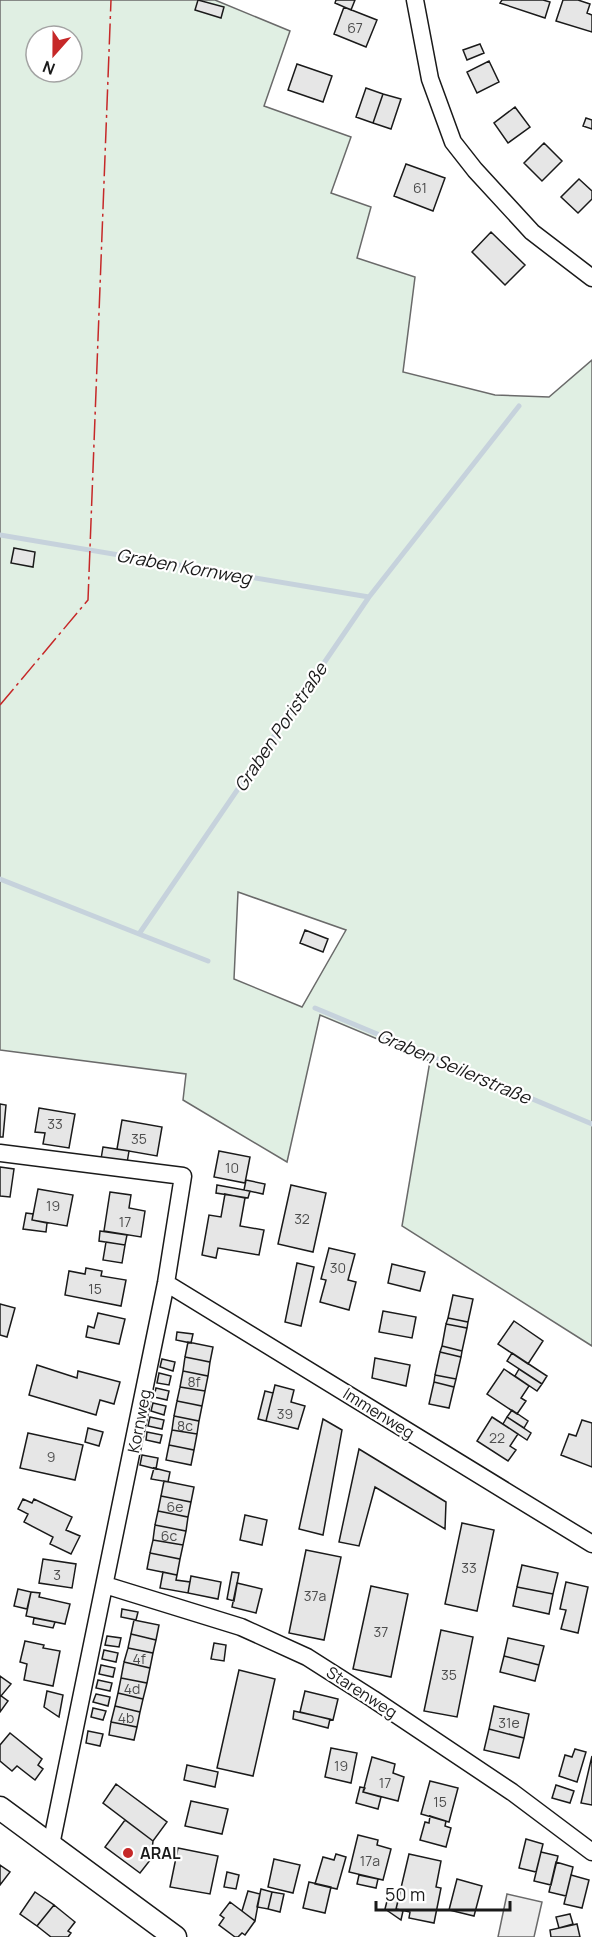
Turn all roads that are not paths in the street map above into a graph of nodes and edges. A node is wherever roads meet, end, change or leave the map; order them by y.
1 (416, 0) edge
2 (592, 278) edge
3 (0, 1153) edge
4 (166, 1283) junction
5 (592, 1544) edge
6 (105, 1585) junction
7 (0, 1808) edge
8 (51, 1845) junction
9 (592, 1852) edge
10 (175, 1937) edge

1 - 2 street
3 - 4 street, Kornweg
4 - 5 street, Immenweg
4 - 6 street, Kornweg
6 - 8 street, Kornweg
6 - 9 street, Starenweg
7 - 8 main road
8 - 10 main road

